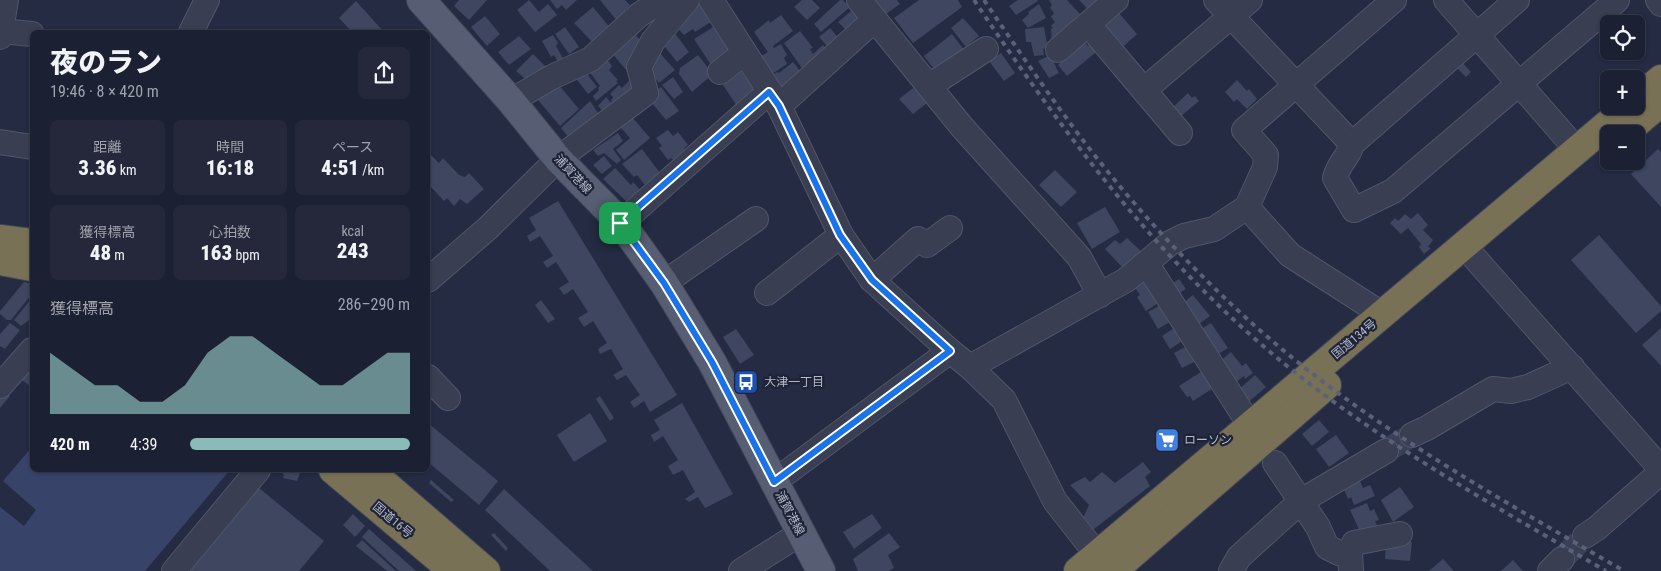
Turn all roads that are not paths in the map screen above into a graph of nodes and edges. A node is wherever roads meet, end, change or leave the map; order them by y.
1 (6, 0) edge
2 (207, 0) edge
3 (421, 0) edge
4 (662, 0) edge
5 (687, 0) edge
6 (711, 0) edge
7 (859, 0) edge
8 (1116, 0) edge
9 (1250, 0) edge
10 (1394, 0) edge
11 (1446, 0) edge
12 (1516, 0) edge
13 (1617, 0) edge
14 (1658, 0) edge
15 (1661, 4) edge
16 (1224, 8) edge
17 (874, 20) junction
18 (1088, 24) junction
19 (192, 30) edge
20 (0, 34) edge
21 (30, 34) edge
22 (1476, 35) junction
23 (986, 49) dead end
24 (1058, 50) dead end
25 (744, 53) junction
26 (720, 72) dead end
27 (1296, 83) junction
28 (1519, 84) junction
29 (929, 86) junction
30 (1144, 90) junction
31 (774, 99) junction
32 (1655, 99) edge
33 (511, 101) junction
34 (1618, 115) edge
35 (1632, 125) edge
36 (1180, 133) dead end
37 (0, 142) edge
38 (1352, 144) junction
39 (30, 147) edge
40 (1577, 150) junction
41 (1600, 154) edge
42 (558, 159) junction
43 (1246, 207) junction
44 (756, 219) dead end
45 (620, 223) junction
46 (950, 228) dead end
47 (840, 235) junction
48 (0, 239) edge
49 (30, 243) edge
50 (1471, 253) junction
51 (0, 261) edge
52 (1146, 263) junction
53 (30, 267) edge
54 (430, 278) edge
55 (872, 280) junction
56 (664, 283) junction
57 (767, 293) dead end
58 (1100, 295) junction
59 (1382, 314) junction
60 (950, 351) junction
61 (30, 352) edge
62 (970, 367) junction
63 (1572, 368) junction
64 (430, 380) edge
65 (0, 386) edge
66 (448, 398) dead end
67 (1250, 425) junction
68 (1412, 435) tunnel mouth
69 (1386, 451) tunnel mouth
70 (1276, 463) dead end
71 (1661, 470) edge
72 (256, 472) edge
73 (335, 472) edge
74 (371, 472) edge
75 (774, 482) junction
76 (1301, 501) junction
77 (801, 533) junction
78 (1400, 534) dead end
79 (1585, 536) tunnel mouth
80 (1351, 562) edge
81 (1100, 567) edge
82 (174, 571) edge
83 (453, 571) edge
84 (486, 571) edge
85 (741, 571) edge
86 (821, 571) edge
87 (1231, 571) edge

1 - 20 street
2 - 19 street
3 - 33 main road, 浦賀港線
4 - 33 street
5 - 42 street
6 - 25 street
7 - 17 street
8 - 18 street
9 - 16 street
10 - 27 street
11 - 22 street
12 - 22 street
13 - 28 street
14 - 15 street
16 - 27 street
16 - 30 street
17 - 29 street
17 - 31 street
18 - 24 street
18 - 30 street
20 - 21 street
22 - 28 street
22 - 38 street
23 - 29 street
25 - 26 street
25 - 31 street
27 - 38 street
27 - 43 street
28 - 38 street
28 - 40 street
29 - 58 street
30 - 36 street
31 - 45 street
31 - 47 street
32 - 35 highway
33 - 42 main road, 浦賀港線
34 - 40 highway, 国道134号
37 - 39 street
40 - 50 highway, 国道134号
41 - 50 highway, 国道134号
42 - 45 main road, 浦賀港線
42 - 54 street
43 - 52 street
43 - 59 street
44 - 56 street
45 - 56 main road, 浦賀港線
46 - 55 street
47 - 55 street
47 - 57 street
48 - 49 highway
50 - 59 highway, 国道134号
50 - 63 street
50 - 81 highway, 国道134号
51 - 53 highway
52 - 58 street
52 - 67 street
55 - 60 street
56 - 75 main road, 浦賀港線
58 - 62 street
59 - 67 highway, 国道134号
60 - 62 street
60 - 75 street
61 - 65 street
62 - 81 street
63 - 68 street
63 - 71 street
64 - 66 street
67 - 81 highway, 国道134号
69 - 76 street
70 - 76 street
71 - 79 street
72 - 82 street
73 - 83 highway, 国道16号
74 - 84 highway, 国道16号
75 - 77 main road, 浦賀港線
76 - 80 street
76 - 87 street
77 - 85 street
77 - 86 main road, 浦賀港線
78 - 80 street

